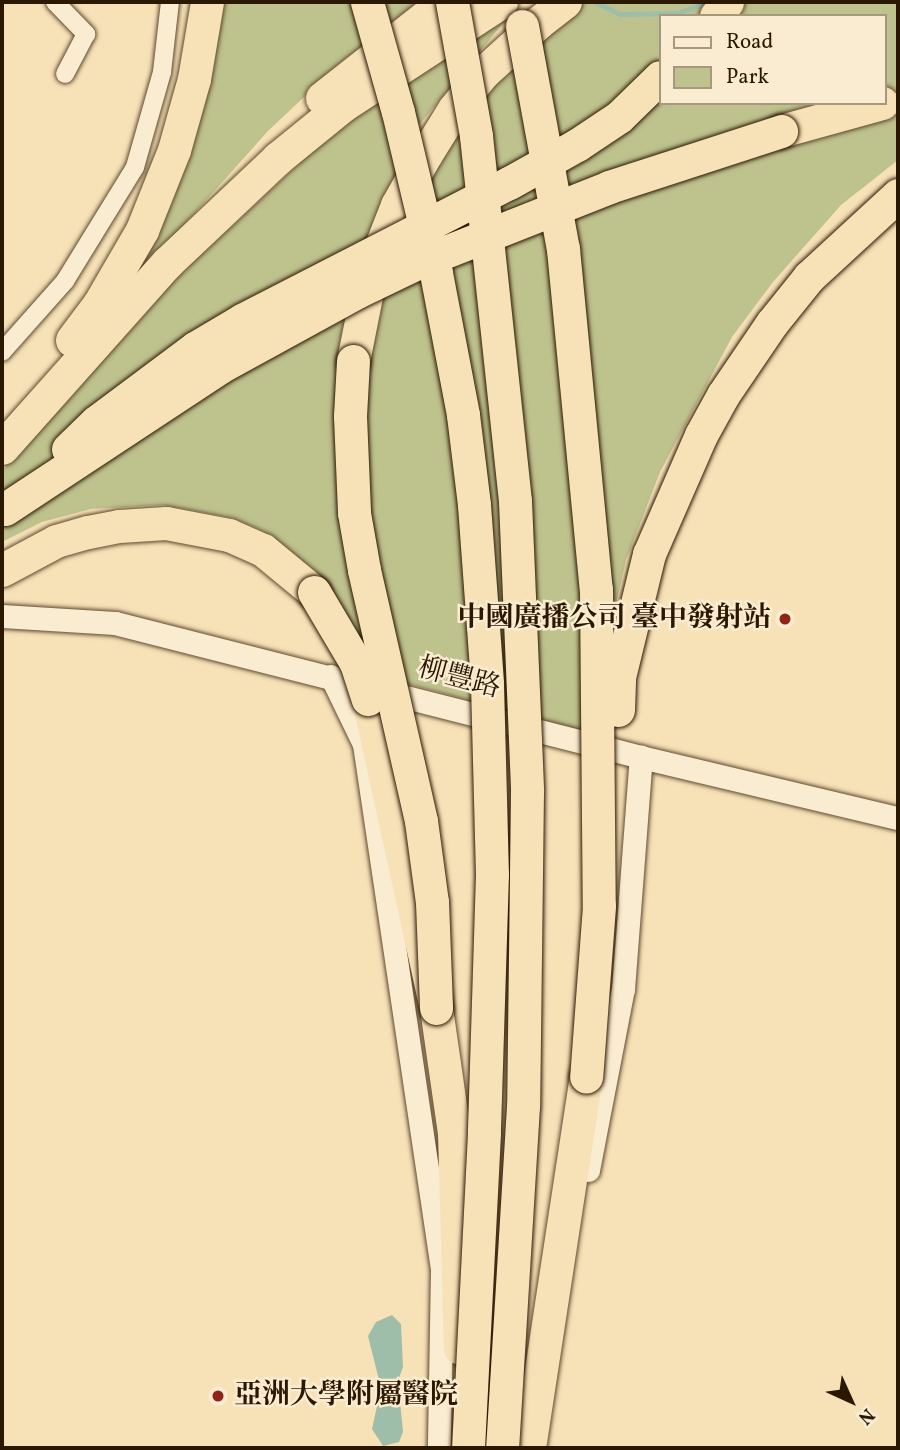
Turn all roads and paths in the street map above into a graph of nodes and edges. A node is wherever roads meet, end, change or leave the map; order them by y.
1 (55, 2) edge
2 (170, 2) edge
3 (207, 2) edge
4 (367, 2) edge
5 (444, 2) edge
6 (452, 2) edge
7 (501, 2) edge
8 (515, 2) edge
9 (565, 2) edge
10 (65, 74) dead end
11 (659, 78) edge
12 (876, 105) edge
13 (898, 195) edge
14 (168, 262) junction
15 (2, 352) edge
16 (2, 439) edge
17 (2, 448) edge
18 (4, 510) edge
19 (2, 570) edge
20 (2, 617) edge
21 (331, 676) junction
22 (641, 757) junction
23 (898, 818) edge
24 (436, 1008) junction
25 (586, 1077) junction
26 (439, 1448) edge
27 (461, 1448) edge
28 (468, 1448) edge
29 (502, 1448) edge
30 (529, 1448) edge
31 (538, 1448) edge

1 - 10 street
2 - 15 street
3 - 16 highway
4 - 28 highway, bridge
5 - 14 highway
6 - 29 highway, bridge
7 - 14 highway
8 - 25 highway, bridge
9 - 24 highway, bridge
11 - 18 highway, bridge
12 - 18 highway, bridge
13 - 25 highway, bridge
14 - 17 highway
19 - 24 highway, bridge
20 - 21 street, 柳豐路
21 - 22 street, 柳豐路
21 - 26 street
22 - 23 street, 柳豐路
22 - 31 street
24 - 27 highway
25 - 30 highway

